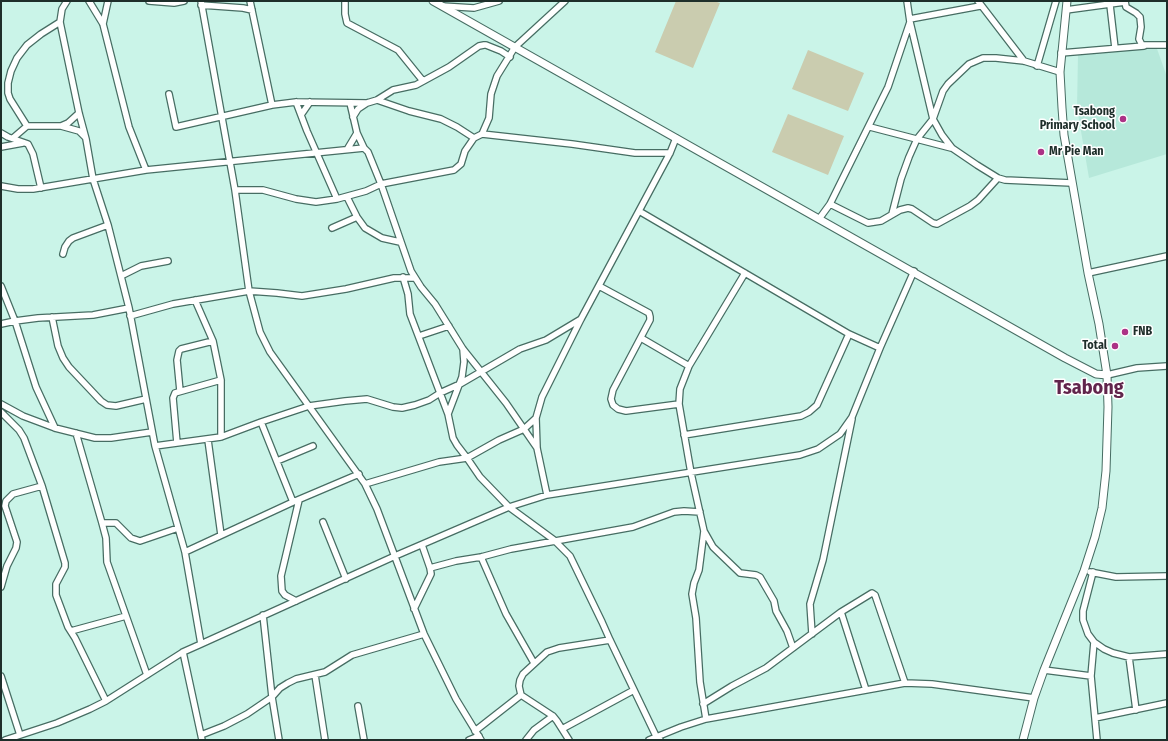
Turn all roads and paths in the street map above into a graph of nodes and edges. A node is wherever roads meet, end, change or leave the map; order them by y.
1 (67, 1) edge
2 (90, 1) edge
3 (108, 1) edge
4 (149, 1) edge
5 (184, 1) edge
6 (250, 1) edge
7 (345, 1) edge
8 (433, 1) edge
9 (499, 1) edge
10 (565, 1) edge
11 (907, 1) edge
12 (1056, 1) edge
13 (1067, 1) edge
14 (1125, 2) edge
15 (201, 3) edge
16 (979, 4) edge
17 (1110, 5) junction
18 (441, 6) junction
19 (252, 10) junction
20 (1066, 10) junction
21 (910, 21) junction
22 (60, 22) junction
23 (103, 24) junction
24 (1167, 45) edge
25 (1144, 46) junction
26 (515, 47) junction
27 (1115, 48) junction
28 (1061, 53) junction
29 (510, 57) junction
30 (1024, 61) junction
31 (1037, 66) junction
32 (1060, 72) junction
33 (422, 81) junction
34 (169, 94) dead end
35 (377, 100) junction
36 (296, 102) junction
37 (310, 102) junction
38 (350, 103) junction
39 (367, 103) junction
40 (272, 105) junction
41 (79, 113) junction
42 (301, 115) junction
43 (353, 117) junction
44 (222, 118) junction
45 (933, 119) junction
46 (27, 126) junction
47 (61, 126) junction
48 (870, 127) junction
49 (1, 133) edge
50 (357, 133) junction
51 (482, 134) junction
52 (13, 138) junction
53 (474, 138) junction
54 (676, 138) junction
55 (917, 138) junction
56 (86, 139) junction
57 (26, 142) junction
58 (1, 147) edge
59 (348, 148) junction
60 (364, 148) junction
61 (952, 148) junction
62 (316, 153) junction
63 (670, 153) junction
64 (230, 162) junction
65 (146, 170) junction
66 (998, 178) junction
67 (93, 179) junction
68 (1072, 183) junction
69 (381, 184) junction
70 (1, 186) edge
71 (41, 188) junction
72 (235, 190) junction
73 (347, 197) junction
74 (337, 199) junction
75 (830, 204) junction
76 (639, 211) junction
77 (892, 214) junction
78 (357, 217) junction
79 (819, 219) junction
80 (108, 225) junction
81 (332, 228) dead end
82 (400, 242) junction
83 (63, 254) dead end
84 (1167, 256) edge
85 (168, 261) dead end
86 (914, 272) junction
87 (745, 273) junction
88 (1088, 273) junction
89 (121, 276) junction
90 (403, 277) junction
91 (415, 278) junction
92 (1, 286) edge
93 (599, 286) junction
94 (249, 291) junction
95 (195, 300) junction
96 (129, 308) junction
97 (130, 316) junction
98 (52, 317) junction
99 (581, 319) junction
100 (15, 321) junction
101 (1, 324) edge
102 (449, 326) junction
103 (849, 334) junction
104 (418, 336) junction
105 (641, 338) junction
106 (213, 341) junction
107 (880, 348) junction
108 (463, 349) junction
109 (689, 366) junction
110 (1167, 366) edge
111 (482, 372) junction
112 (1107, 374) junction
113 (221, 380) junction
114 (460, 384) junction
115 (180, 391) junction
116 (440, 393) junction
117 (146, 399) junction
118 (1, 404) edge
119 (679, 404) junction
120 (309, 406) junction
121 (1, 412) edge
122 (448, 414) junction
123 (852, 417) junction
124 (536, 418) junction
125 (260, 422) junction
126 (55, 428) junction
127 (524, 429) junction
128 (152, 432) junction
129 (76, 434) junction
130 (684, 435) junction
131 (221, 437) junction
132 (208, 440) junction
133 (177, 443) junction
134 (155, 446) junction
135 (313, 446) dead end
136 (537, 448) junction
137 (467, 458) junction
138 (276, 461) junction
139 (691, 473) junction
140 (359, 474) junction
141 (365, 484) junction
142 (42, 486) junction
143 (547, 496) junction
144 (296, 501) junction
145 (509, 507) junction
146 (700, 512) junction
147 (323, 522) dead end
148 (102, 523) junction
149 (178, 528) junction
150 (704, 531) junction
151 (221, 535) junction
152 (554, 540) junction
153 (422, 544) junction
154 (185, 552) junction
155 (395, 556) junction
156 (481, 556) junction
157 (430, 568) junction
158 (1084, 571) junction
159 (1093, 572) junction
160 (1167, 576) edge
161 (346, 579) junction
162 (1, 587) edge
163 (296, 601) junction
164 (414, 609) junction
165 (841, 612) junction
166 (264, 615) junction
167 (126, 616) junction
168 (71, 631) junction
169 (424, 634) junction
170 (812, 634) junction
171 (610, 640) junction
172 (1094, 642) junction
173 (201, 644) junction
174 (793, 648) junction
175 (184, 652) junction
176 (1167, 654) edge
177 (1129, 657) junction
178 (534, 663) junction
179 (1044, 670) junction
180 (147, 675) junction
181 (314, 675) junction
182 (1, 676) edge
183 (1090, 676) junction
184 (905, 683) junction
185 (634, 690) junction
186 (866, 690) junction
187 (521, 695) junction
188 (272, 697) junction
189 (1034, 698) junction
190 (106, 701) junction
191 (1167, 703) edge
192 (703, 704) junction
193 (358, 706) dead end
194 (1136, 710) junction
195 (553, 716) junction
196 (1095, 718) junction
197 (706, 719) junction
198 (562, 728) junction
199 (28, 732) junction
200 (20, 735) junction
201 (478, 736) edge
202 (201, 737) edge
203 (658, 738) edge
204 (5, 740) edge
205 (28, 740) edge
206 (279, 740) edge
207 (325, 740) edge
208 (364, 740) edge
209 (469, 740) edge
210 (526, 740) edge
211 (569, 740) edge
212 (649, 740) edge
213 (1023, 740) edge
214 (1097, 740) edge

1 - 22 street
2 - 23 street
3 - 23 street
4 - 5 street
6 - 19 street
7 - 33 street
8 - 18 main road
9 - 18 street
10 - 26 street
11 - 21 street
12 - 31 street
13 - 20 main road
14 - 17 street
14 - 25 street
15 - 19 street
15 - 44 street
16 - 21 street
16 - 30 street
17 - 20 street
17 - 27 street
18 - 26 main road
19 - 40 street
20 - 28 main road
21 - 45 street
21 - 48 street
22 - 41 street
22 - 46 street
23 - 65 street
24 - 25 street
25 - 27 street
26 - 29 street
26 - 54 main road
27 - 28 street
28 - 32 main road
29 - 33 street
29 - 51 street
30 - 31 street
30 - 45 street
31 - 32 street
32 - 68 main road
33 - 35 street
34 - 44 street
35 - 39 street
35 - 53 street
36 - 37 street
36 - 40 street
36 - 42 street
37 - 38 street
37 - 42 street
38 - 39 street
38 - 43 street
39 - 43 street
40 - 44 street
41 - 47 street
41 - 56 street
42 - 62 street
43 - 50 street
44 - 64 street
45 - 55 street
45 - 61 street
46 - 47 street
46 - 52 street
47 - 56 street
48 - 55 street
48 - 75 street
49 - 52 street
50 - 59 street
50 - 60 street
51 - 53 street
51 - 63 street
52 - 57 street
53 - 69 street
54 - 63 street
54 - 79 main road
55 - 61 street
55 - 77 street
56 - 67 street
57 - 58 street
57 - 71 street
59 - 60 street
59 - 62 street
60 - 69 street
61 - 66 street
62 - 64 street
62 - 74 street
63 - 76 street
64 - 65 street
64 - 72 street
65 - 67 street
66 - 68 street
66 - 77 street
67 - 71 street
67 - 80 street
68 - 88 main road
69 - 73 street
69 - 82 street
70 - 71 street
72 - 74 street
72 - 94 street
73 - 74 street
73 - 78 street
75 - 77 street
75 - 79 street
76 - 87 street
76 - 93 street
78 - 81 street
78 - 82 street
79 - 86 main road
80 - 83 street
80 - 89 street
82 - 91 street
84 - 88 street
85 - 89 street
86 - 107 street
86 - 112 main road
87 - 103 street
87 - 109 street
88 - 112 main road
89 - 96 street
90 - 91 street
90 - 94 street
90 - 104 street
91 - 102 street
92 - 100 street
93 - 99 street
93 - 105 street
94 - 95 street
94 - 120 street
95 - 97 street
95 - 106 street
96 - 97 street
96 - 98 street
97 - 117 street
98 - 100 street
98 - 117 street
99 - 111 street
99 - 124 street
100 - 101 street
100 - 126 street
102 - 104 street
102 - 108 street
103 - 107 street
103 - 130 street
104 - 116 street
105 - 109 street
105 - 119 street
106 - 113 street
106 - 115 street
107 - 123 street
108 - 111 street
108 - 114 street
109 - 119 street
110 - 112 street
111 - 114 street
111 - 127 street
112 - 158 main road
113 - 115 street
113 - 131 street
114 - 116 street
114 - 122 street
115 - 133 street
116 - 120 street
116 - 122 street
117 - 128 street
118 - 126 street
119 - 130 street
120 - 125 street
120 - 140 street
121 - 142 street
122 - 137 street
123 - 139 street
123 - 170 street
124 - 127 street
124 - 136 street
125 - 131 street
125 - 138 street
126 - 129 street
127 - 136 street
127 - 137 street
128 - 129 street
128 - 134 street
129 - 148 street
130 - 139 street
131 - 132 street
132 - 133 street
132 - 151 street
133 - 134 street
134 - 149 street
135 - 138 street
136 - 143 street
137 - 141 street
137 - 145 street
138 - 144 street
139 - 143 street
139 - 146 street
140 - 141 street
140 - 144 street
141 - 155 street
142 - 162 street
142 - 168 street
143 - 145 street
144 - 151 street
144 - 163 street
145 - 152 street
145 - 153 street
146 - 150 street
146 - 152 street
147 - 161 street
148 - 149 street
148 - 167 street
149 - 154 street
150 - 174 street
150 - 192 street
151 - 154 street
152 - 156 street
152 - 171 street
153 - 155 street
153 - 157 street
154 - 173 street
155 - 161 street
155 - 164 street
156 - 157 street
156 - 178 street
157 - 164 street
158 - 159 street
158 - 179 main road
159 - 160 street
159 - 172 street
161 - 163 street
163 - 166 street
164 - 169 street
165 - 170 street
165 - 184 street
165 - 186 street
166 - 173 street
166 - 188 street
167 - 168 street
167 - 180 street
168 - 190 street
169 - 181 street
169 - 201 street
170 - 174 street
171 - 178 street
171 - 185 street
172 - 177 street
172 - 183 street
173 - 175 street
174 - 192 street
175 - 180 street
175 - 202 street
176 - 177 street
177 - 194 street
178 - 187 street
179 - 183 street
179 - 189 main road
180 - 190 street
181 - 188 street
181 - 207 street
182 - 200 street
183 - 196 street
184 - 186 street
184 - 189 street
185 - 198 street
185 - 203 street
186 - 197 street
187 - 195 street
187 - 201 street
188 - 202 street
188 - 206 street
189 - 213 main road
190 - 199 street
191 - 194 street
192 - 197 street
193 - 208 street
194 - 196 street
195 - 198 street
195 - 210 street
196 - 214 street
197 - 203 street
198 - 211 street
199 - 200 street
199 - 205 street
200 - 204 street
201 - 209 street
203 - 212 street

